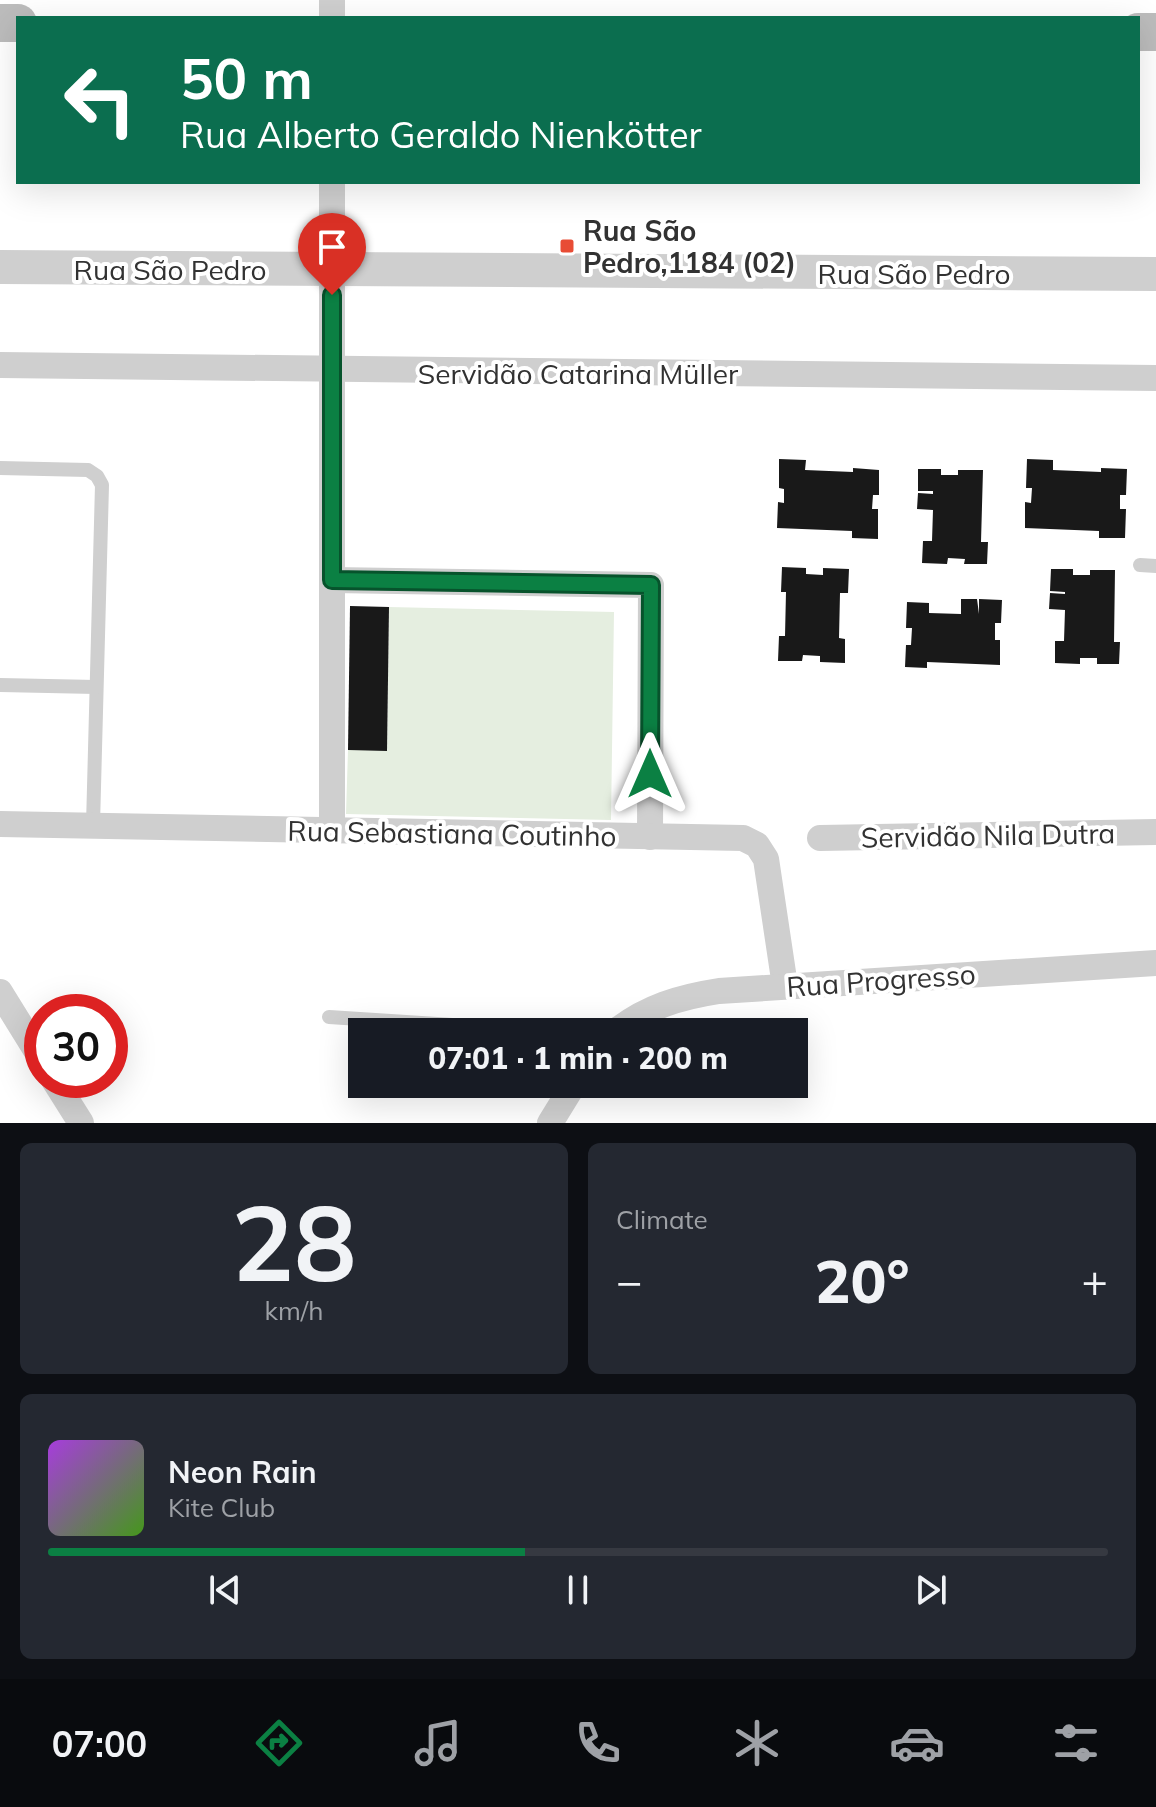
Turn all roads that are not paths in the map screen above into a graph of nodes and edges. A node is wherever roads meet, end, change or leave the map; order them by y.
1 (332, 184) edge
2 (0, 267) edge
3 (332, 270) junction
4 (1156, 274) edge
5 (0, 365) edge
6 (332, 371) junction
7 (1156, 378) edge
8 (0, 468) edge
9 (1140, 565) dead end
10 (1156, 566) edge
11 (332, 580) junction
12 (0, 685) edge
13 (96, 687) junction
14 (0, 824) edge
15 (93, 825) junction
16 (332, 831) junction
17 (1156, 832) edge
18 (650, 837) junction
19 (820, 838) dead end
20 (1156, 963) edge
21 (785, 986) junction
22 (0, 992) edge
23 (329, 1017) dead end
24 (348, 1018) edge
25 (633, 1018) edge
26 (24, 1031) edge
27 (65, 1098) edge
28 (564, 1098) edge
29 (81, 1123) edge
30 (550, 1123) edge

1 - 3 street
2 - 3 street, Rua São Pedro
3 - 4 street, Rua São Pedro
3 - 6 street
5 - 6 street, Servidão Catarina Müller
6 - 7 street, Servidão Catarina Müller
6 - 11 street
8 - 13 lane
9 - 10 lane
11 - 16 street
11 - 18 street
12 - 13 lane
13 - 15 lane
14 - 15 street, Rua Sebastiana Coutinho
15 - 16 street, Rua Sebastiana Coutinho
16 - 18 street, Rua Sebastiana Coutinho
17 - 19 street, Servidão Nila Dutra
18 - 21 street, Rua Sebastiana Coutinho
20 - 21 street, Rua Progresso
21 - 25 street, Rua Progresso
22 - 26 street
23 - 24 lane
27 - 29 street
28 - 30 street

